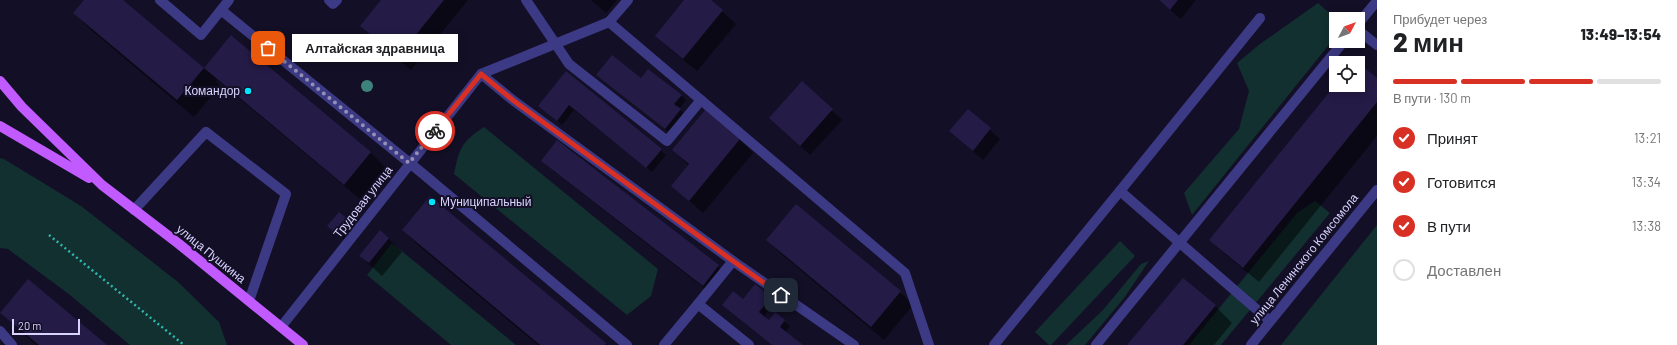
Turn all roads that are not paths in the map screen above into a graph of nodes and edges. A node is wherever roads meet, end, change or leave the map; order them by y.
1 (160, 0) edge
2 (229, 0) edge
3 (329, 0) edge
4 (337, 0) edge
5 (526, 0) edge
6 (628, 0) edge
7 (1377, 1) edge
8 (221, 10) junction
9 (1365, 16) edge
10 (1260, 18) dead end
11 (609, 22) junction
12 (1365, 36) edge
13 (556, 44) junction
14 (1377, 46) edge
15 (1338, 48) edge
16 (481, 74) junction
17 (0, 81) edge
18 (701, 100) junction
19 (0, 126) edge
20 (0, 131) edge
21 (12, 133) junction
22 (409, 163) junction
23 (102, 185) junction
24 (1377, 190) edge
25 (1120, 191) junction
26 (134, 210) junction
27 (1180, 243) junction
28 (733, 261) junction
29 (249, 301) junction
30 (698, 304) junction
31 (1270, 321) junction
32 (281, 327) junction
33 (0, 331) edge
34 (12, 345) edge
35 (303, 345) edge
36 (627, 345) edge
37 (664, 345) edge
38 (749, 345) edge
39 (854, 345) edge
40 (929, 345) edge
41 (994, 345) edge
42 (1096, 345) edge
43 (1251, 345) edge

1 - 8 street
2 - 8 street
3 - 4 street
5 - 13 street
6 - 11 street, Трудовая улица
7 - 9 street
8 - 22 street
10 - 25 street
11 - 13 street, Трудовая улица
11 - 18 street
12 - 14 street
13 - 16 street, Трудовая улица
13 - 18 street
15 - 27 street
16 - 22 street, Трудовая улица
16 - 28 street
17 - 23 main road
18 - 40 street
19 - 21 main road
20 - 21 main road
21 - 23 main road
22 - 32 street, Трудовая улица
22 - 36 street
23 - 26 main road, улица Пушкина
24 - 31 street, улица Ленинского Комсомола
25 - 27 street
25 - 41 street
26 - 29 main road, улица Пушкина
26 - 29 street
27 - 31 street
27 - 42 street
28 - 30 street
28 - 39 street
29 - 32 main road, улица Пушкина
30 - 37 street
30 - 38 street
31 - 43 street, улица Ленинского Комсомола
32 - 35 main road, улица Пушкина
33 - 34 street

